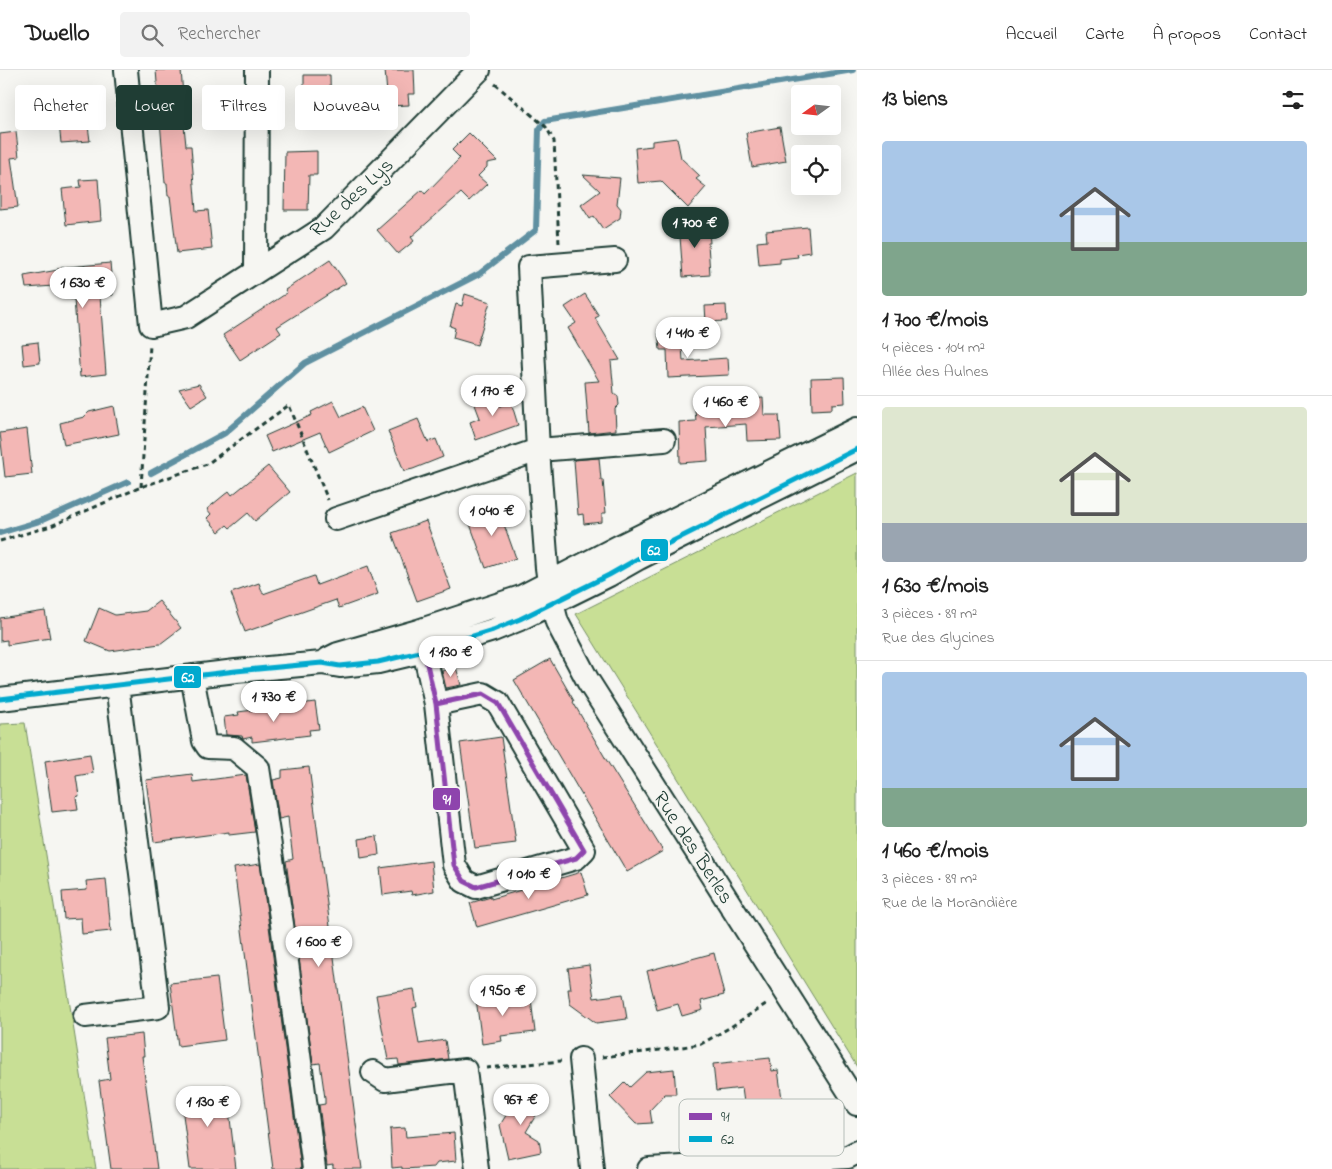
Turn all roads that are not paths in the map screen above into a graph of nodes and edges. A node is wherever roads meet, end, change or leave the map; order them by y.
1 (126, 70) edge
2 (257, 70) edge
3 (479, 71) edge
4 (615, 260) dead end
5 (256, 271) junction
6 (857, 429) edge
7 (664, 440) dead end
8 (857, 449) edge
9 (538, 450) junction
10 (336, 520) road end
11 (551, 593) junction
12 (424, 651) junction
13 (322, 662) junction
14 (192, 676) junction
15 (117, 686) junction
16 (0, 699) edge
17 (436, 704) junction
18 (85, 1016) dead end
19 (581, 1059) road end
20 (373, 1072) dead end
21 (857, 1104) edge
22 (857, 1152) edge
23 (314, 1169) edge
24 (477, 1169) edge
25 (592, 1169) edge
26 (649, 1169) edge

1 - 5 street, Rue des Lys
2 - 5 street
3 - 5 street, Rue des Lys
4 - 9 street, Rue des Berles
6 - 11 street
7 - 9 street
8 - 11 street
9 - 10 street
9 - 11 street, Rue des Berles
11 - 12 street
11 - 13 street
11 - 21 street, Rue des Berles
12 - 13 street
12 - 17 street
13 - 14 street
14 - 15 street
14 - 23 street
15 - 16 street
15 - 18 street
17 - 17 street
19 - 25 street
20 - 24 street
22 - 26 street

